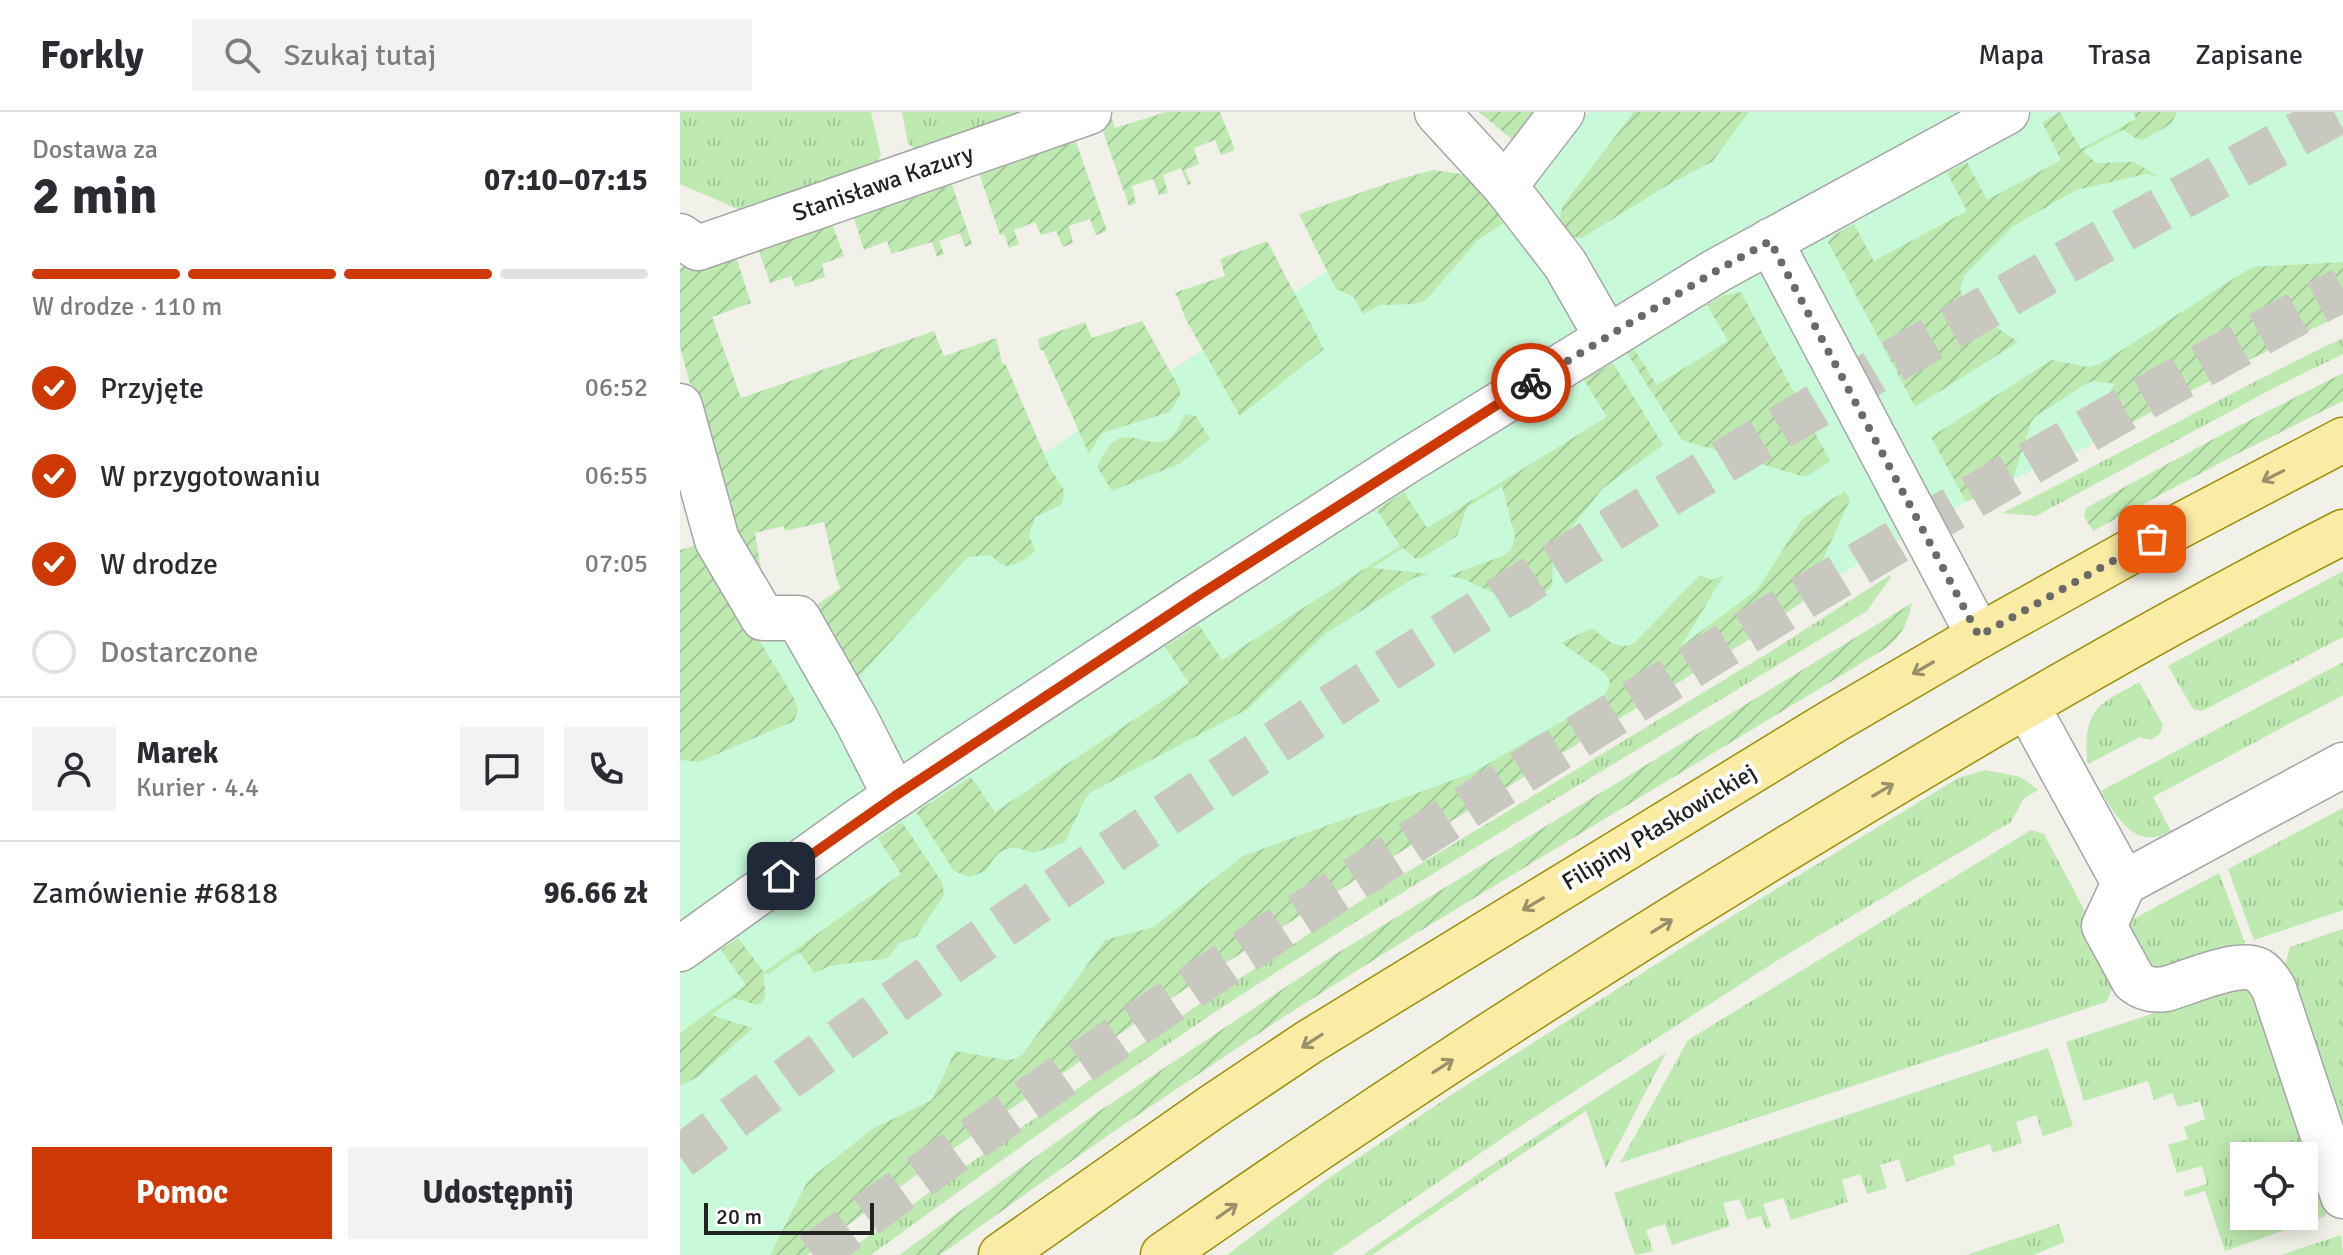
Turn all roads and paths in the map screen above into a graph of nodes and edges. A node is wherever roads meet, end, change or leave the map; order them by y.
1 (1089, 112) edge
2 (1437, 112) edge
3 (1562, 112) edge
4 (2007, 112) edge
5 (1505, 186) junction
6 (680, 236) edge
7 (1770, 241) junction
8 (1607, 337) junction
9 (680, 406) edge
10 (2343, 440) edge
11 (2343, 532) edge
12 (1979, 636) junction
13 (2027, 706) junction
14 (2343, 765) edge
15 (895, 796) junction
16 (2124, 883) junction
17 (680, 949) edge
18 (2343, 1196) edge
19 (1001, 1255) edge
20 (1163, 1255) edge

1 - 6 street, Stanisława Kazury
2 - 5 street
3 - 5 street
4 - 7 street
5 - 8 street
7 - 8 street
7 - 12 street
8 - 15 street
9 - 15 street
10 -> 12 main road, Filipiny Płaskowickiej
11 - 13 main road
12 -> 19 main road, Filipiny Płaskowickiej
13 - 16 street
20 -> 13 main road
14 - 16 street
15 - 17 street
16 - 18 street

